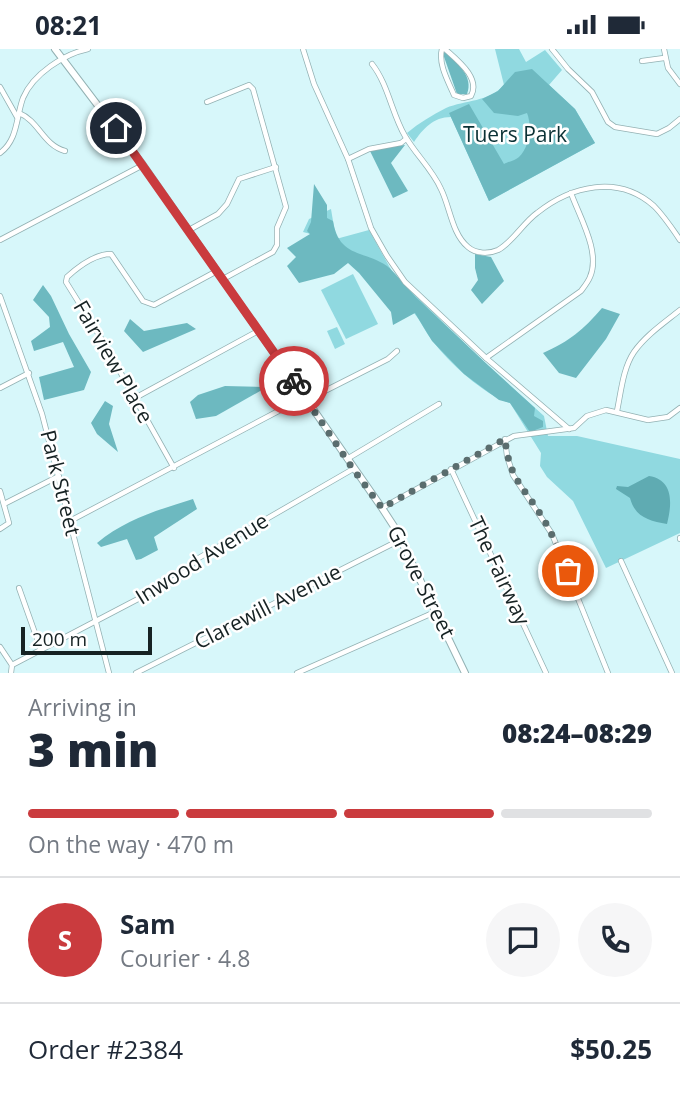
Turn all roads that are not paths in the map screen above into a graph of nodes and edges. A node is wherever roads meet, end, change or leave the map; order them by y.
1 (55, 49) edge
2 (88, 49) edge
3 (303, 49) edge
4 (444, 49) edge
5 (552, 49) edge
6 (664, 49) edge
7 (664, 58) junction
8 (63, 59) junction
9 (642, 61) dead end
10 (372, 64) dead end
11 (680, 84) edge
12 (0, 87) edge
13 (207, 102) dead end
14 (18, 115) junction
15 (679, 121) edge
16 (406, 139) junction
17 (65, 151) dead end
18 (0, 153) edge
19 (348, 159) junction
20 (143, 165) junction
21 (276, 167) junction
22 (571, 193) junction
23 (189, 230) junction
24 (0, 240) edge
25 (680, 240) edge
26 (218, 271) junction
27 (223, 278) junction
28 (0, 296) edge
29 (680, 310) edge
30 (3, 314) edge
31 (259, 330) junction
32 (397, 351) dead end
33 (486, 358) junction
34 (29, 373) junction
35 (0, 388) edge
36 (135, 398) junction
37 (306, 399) junction
38 (439, 404) dead end
39 (680, 408) edge
40 (617, 411) junction
41 (569, 429) junction
42 (505, 439) junction
43 (346, 460) junction
44 (174, 468) junction
45 (353, 469) junction
46 (451, 469) junction
47 (59, 476) junction
48 (0, 491) edge
49 (4, 503) junction
50 (382, 508) junction
51 (70, 521) junction
52 (0, 529) edge
53 (400, 540) junction
54 (621, 561) dead end
55 (19, 588) dead end
56 (435, 612) junction
57 (95, 621) junction
58 (0, 647) edge
59 (41, 650) junction
60 (12, 665) junction
61 (11, 673) edge
62 (109, 673) edge
63 (136, 673) edge
64 (297, 673) edge
65 (465, 673) edge
66 (546, 673) edge
67 (608, 673) edge
68 (672, 673) edge

1 - 8 main road, Grove Street
2 - 8 street
3 - 19 street
4 - 4 street
5 - 15 street
6 - 7 street
7 - 9 street
7 - 11 street
8 - 14 street
8 - 20 main road, Grove Street
10 - 16 street
12 - 14 street
13 - 21 street
14 - 17 street
14 - 18 street
16 - 19 street
16 - 22 street
19 - 33 street
20 - 23 main road, Grove Street
20 - 24 street
21 - 23 street
21 - 27 street
22 - 25 street
22 - 33 street
23 - 26 main road, Grove Street
26 - 27 main road, Grove Street
26 - 36 street, Fairview Place
27 - 31 main road, Grove Street
28 - 30 street, Park Street
29 - 40 street
30 - 34 street, Park Street
31 - 36 street
31 - 37 main road, Grove Street
32 - 37 street
33 - 41 street
34 - 35 street
34 - 47 street, Park Street
36 - 44 street, Fairview Place
37 - 43 main road, Grove Street
37 - 44 street
38 - 43 street
39 - 40 street
40 - 41 street
41 - 42 street
42 - 46 street
42 - 67 street
43 - 45 main road, Grove Street
44 - 51 street
45 - 50 main road, Grove Street
45 - 57 street, Inwood Avenue
46 - 50 street
46 - 66 street, The Fairway
47 - 49 street
47 - 51 street, Park Street
48 - 49 street
49 - 52 street
50 - 53 main road, Grove Street
51 - 57 street, Park Street
53 - 56 main road, Grove Street
53 - 63 street, Clarewill Avenue
54 - 68 street
55 - 59 street
56 - 64 street
56 - 65 main road, Grove Street
57 - 59 street, Inwood Avenue
57 - 62 street, Park Street
58 - 60 street
59 - 60 street, Inwood Avenue
60 - 61 street

